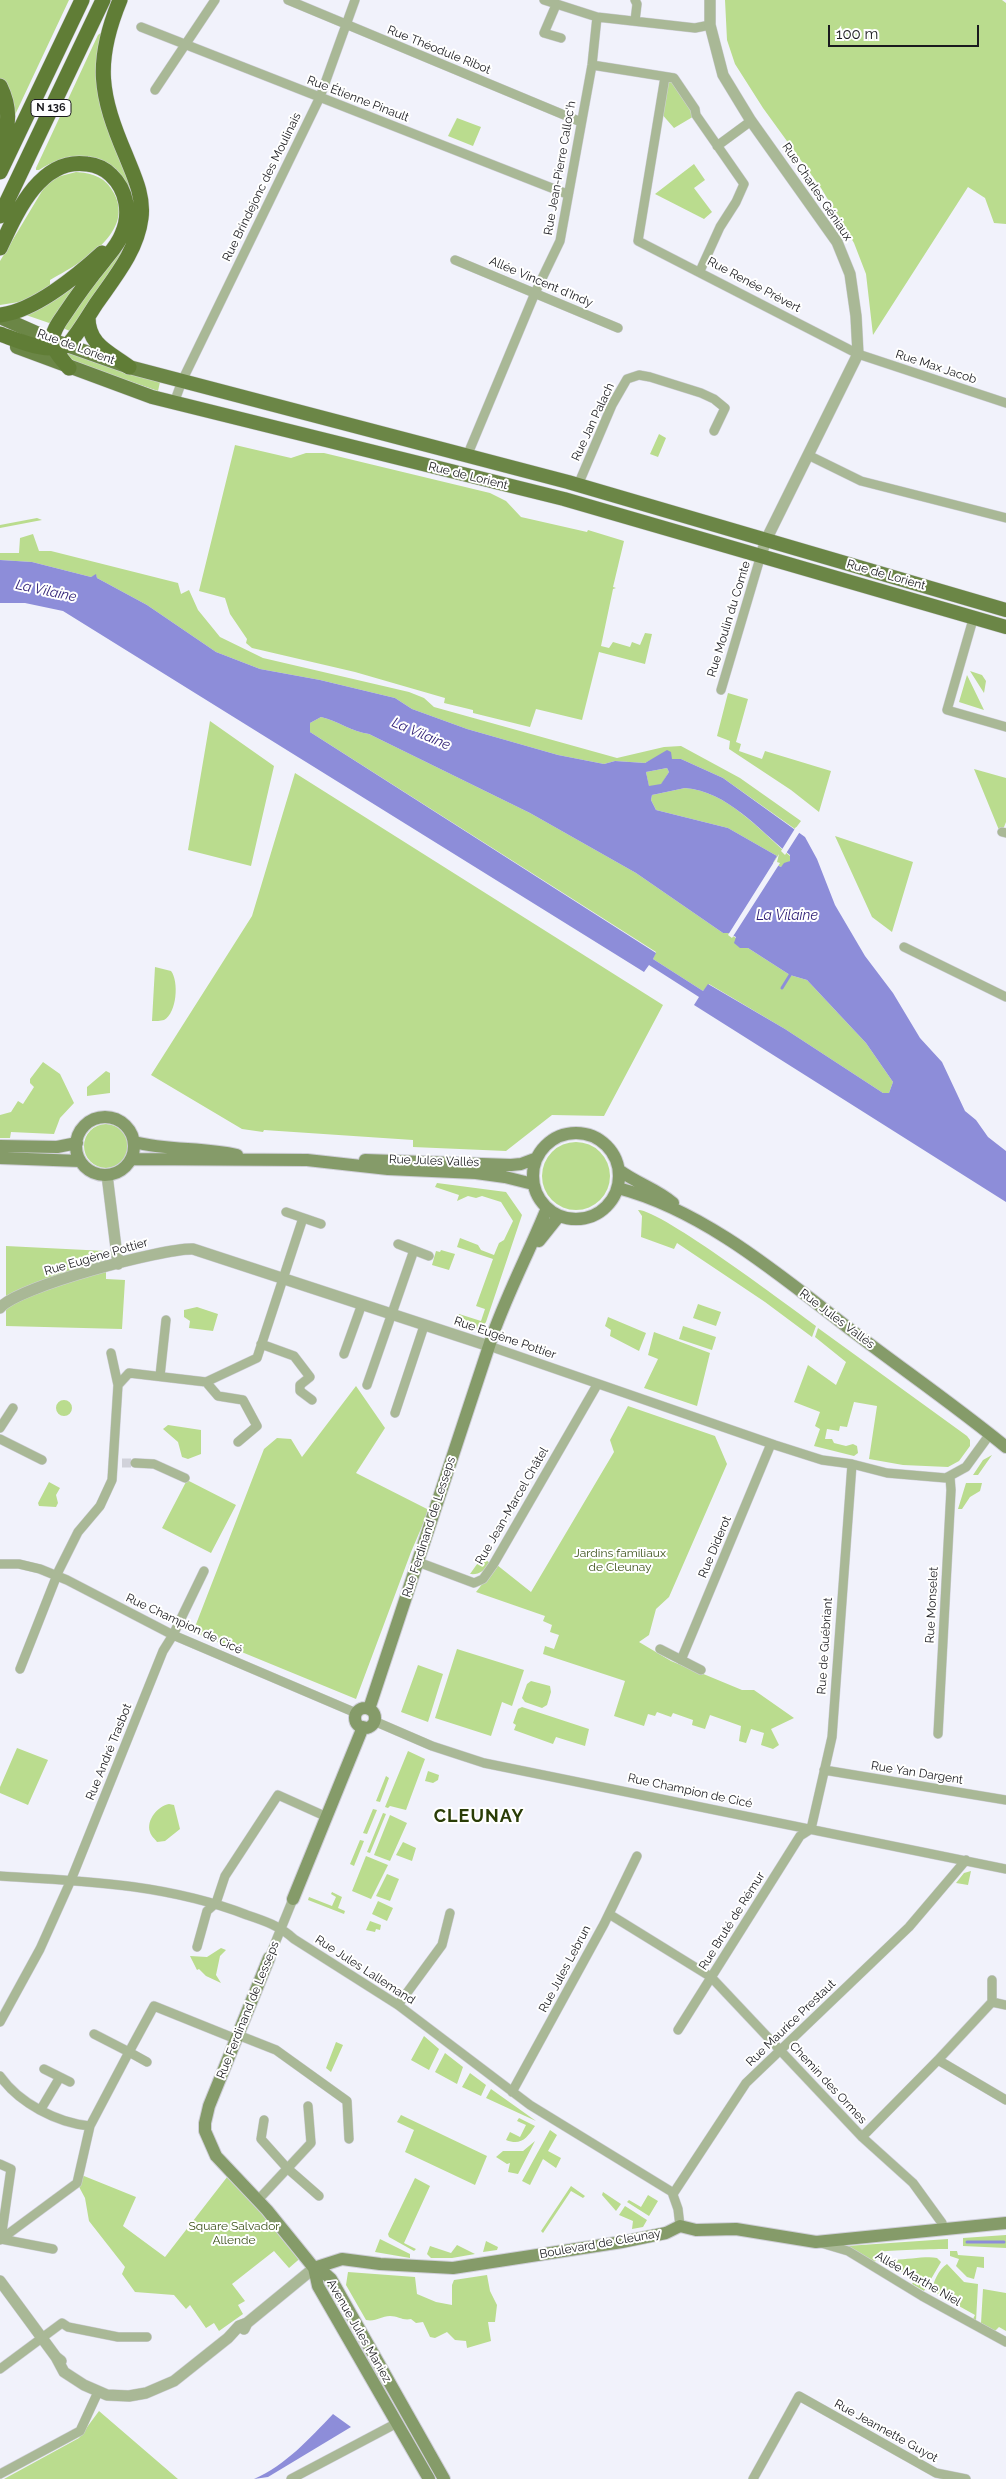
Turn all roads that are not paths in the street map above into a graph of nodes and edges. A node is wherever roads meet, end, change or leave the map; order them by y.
1 (82, 0) edge
2 (103, 0) edge
3 (120, 0) edge
4 (215, 0) edge
5 (288, 0) edge
6 (355, 0) edge
7 (544, 0) edge
8 (635, 0) edge
9 (710, 0) edge
10 (556, 5) junction
11 (597, 17) junction
12 (635, 22) junction
13 (346, 23) junction
14 (710, 25) junction
15 (141, 27) dead end
16 (561, 38) dead end
17 (184, 44) junction
18 (592, 65) junction
19 (665, 77) junction
20 (0, 86) edge
21 (155, 90) dead end
22 (320, 97) junction
23 (581, 122) junction
24 (751, 122) junction
25 (717, 146) junction
26 (0, 148) edge
27 (0, 172) edge
28 (567, 194) junction
29 (0, 216) edge
30 (124, 227) junction
31 (0, 248) edge
32 (455, 260) dead end
33 (700, 271) junction
34 (535, 293) junction
35 (0, 316) edge
36 (88, 317) junction
37 (618, 328) dead end
38 (0, 334) edge
39 (0, 340) edge
40 (58, 344) junction
41 (858, 354) junction
42 (129, 367) junction
43 (69, 368) junction
44 (182, 381) junction
45 (174, 403) junction
46 (1006, 403) edge
47 (714, 431) dead end
48 (808, 455) junction
49 (467, 456) junction
50 (578, 485) junction
51 (1006, 518) edge
52 (766, 540) junction
53 (761, 555) junction
54 (1006, 610) edge
55 (974, 616) junction
56 (1006, 621) edge
57 (1006, 627) edge
58 (721, 690) dead end
59 (1006, 727) edge
60 (904, 947) dead end
61 (1006, 997) edge
62 (77, 1142) junction
63 (134, 1142) junction
64 (0, 1146) edge
65 (0, 1158) edge
66 (536, 1158) junction
67 (131, 1159) junction
68 (249, 1159) junction
69 (80, 1161) junction
70 (330, 1162) junction
71 (619, 1170) junction
72 (107, 1175) junction
73 (533, 1184) junction
74 (618, 1188) junction
75 (547, 1208) junction
76 (680, 1210) junction
77 (286, 1212) dead end
78 (559, 1216) junction
79 (303, 1218) junction
80 (321, 1224) dead end
81 (398, 1244) dead end
82 (532, 1246) junction
83 (414, 1250) junction
84 (429, 1256) dead end
85 (118, 1264) junction
86 (284, 1278) junction
87 (362, 1304) junction
88 (0, 1308) edge
89 (392, 1314) junction
90 (166, 1320) dead end
91 (424, 1326) junction
92 (261, 1344) junction
93 (488, 1346) junction
94 (111, 1353) dead end
95 (344, 1354) dead end
96 (160, 1376) junction
97 (206, 1382) junction
98 (118, 1385) junction
99 (367, 1385) dead end
100 (597, 1385) junction
101 (312, 1400) dead end
102 (13, 1408) dead end
103 (395, 1413) dead end
104 (0, 1428) edge
105 (990, 1434) junction
106 (0, 1439) edge
107 (238, 1442) dead end
108 (771, 1444) junction
109 (1006, 1447) edge
110 (42, 1460) dead end
111 (135, 1463) tunnel mouth
112 (852, 1464) junction
113 (950, 1477) junction
114 (185, 1478) dead end
115 (418, 1562) junction
116 (0, 1564) edge
117 (204, 1571) dead end
118 (56, 1575) junction
119 (173, 1635) junction
120 (660, 1649) dead end
121 (681, 1660) junction
122 (20, 1669) dead end
123 (701, 1670) dead end
124 (369, 1709) junction
125 (356, 1714) junction
126 (374, 1721) junction
127 (363, 1728) junction
128 (938, 1734) dead end
129 (824, 1770) junction
130 (1006, 1800) edge
131 (327, 1817) junction
132 (811, 1829) junction
133 (637, 1856) dead end
134 (966, 1860) junction
135 (1006, 1869) edge
136 (0, 1876) edge
137 (71, 1880) junction
138 (293, 1899) joint
139 (216, 1903) junction
140 (450, 1913) dead end
141 (609, 1914) junction
142 (281, 1928) junction
143 (197, 1947) dead end
144 (269, 1958) joint
145 (711, 1977) junction
146 (992, 1980) dead end
147 (992, 2002) junction
148 (398, 2005) junction
149 (1006, 2005) edge
150 (0, 2022) edge
151 (678, 2030) dead end
152 (94, 2034) dead end
153 (237, 2037) junction
154 (780, 2050) junction
155 (129, 2052) junction
156 (938, 2060) junction
157 (147, 2062) dead end
158 (44, 2068) dead end
159 (0, 2076) edge
160 (60, 2077) junction
161 (70, 2082) dead end
162 (512, 2092) junction
163 (1006, 2100) edge
164 (308, 2106) dead end
165 (41, 2109) junction
166 (264, 2120) dead end
167 (90, 2126) junction
168 (862, 2137) junction
169 (349, 2139) dead end
170 (0, 2164) edge
171 (287, 2168) junction
172 (673, 2194) junction
173 (319, 2196) dead end
174 (258, 2200) junction
175 (1006, 2223) edge
176 (680, 2226) junction
177 (944, 2229) junction
178 (1, 2240) edge
179 (816, 2242) junction
180 (53, 2249) dead end
181 (314, 2268) junction
182 (0, 2282) edge
183 (42, 2338) junction
184 (147, 2338) dead end
185 (1006, 2342) edge
186 (0, 2369) edge
187 (98, 2392) junction
188 (397, 2423) junction
189 (0, 2474) edge
190 (291, 2479) edge
191 (429, 2479) edge
192 (444, 2479) edge
193 (753, 2479) edge
194 (966, 2479) edge

1 - 27 highway, N 136
2 - 29 highway, N 136
3 - 36 highway
4 - 17 street
5 - 13 street, Rue Théodule Ribot
6 - 13 street, Rue Brindejonc des Moulinais
7 - 10 street
8 - 12 street
9 - 14 street, Rue Charles Géniaux
10 - 11 street
10 - 16 street
11 - 12 street
11 - 18 street, Rue Jean-Pierre Calloc'h
12 - 14 street
13 - 22 street, Rue Brindejonc des Moulinais
13 - 23 street, Rue Théodule Ribot
14 - 24 street, Rue Charles Géniaux
15 - 17 street, Rue Étienne Pinault
17 - 21 street
17 - 22 street, Rue Étienne Pinault
18 - 19 street
18 - 23 street, Rue Jean-Pierre Calloc'h
19 - 25 street
19 - 33 street, Rue Renée Prévert
20 - 26 highway
22 - 28 street, Rue Étienne Pinault
22 - 44 street, Rue Brindejonc des Moulinais
23 - 28 street, Rue Jean-Pierre Calloc'h
24 - 25 street
24 - 41 street, Rue Charles Géniaux
25 - 33 street
28 - 34 street, Rue Jean-Pierre Calloc'h
30 - 31 highway
30 - 35 highway
30 - 40 highway
32 - 34 street, Allée Vincent d'Indy
33 - 41 street, Rue Renée Prévert
34 - 37 street, Allée Vincent d'Indy
34 - 49 street, Rue Jean-Pierre Calloc'h
35 - 40 main road, Rue de Lorient
36 - 40 highway
36 - 42 highway
38 - 40 highway
39 - 43 main road, Rue de Lorient
40 - 42 main road, Rue de Lorient
40 - 43 highway
41 - 46 street, Rue Max Jacob
41 - 48 street
42 - 44 main road, Rue de Lorient
43 - 45 main road, Rue de Lorient
44 - 45 street
44 - 49 main road, Rue de Lorient
45 - 53 main road, Rue de Lorient
47 - 50 street, Rue Jan Palach
48 - 51 street
48 - 52 street
49 - 50 main road, Rue de Lorient
50 - 52 main road, Rue de Lorient
52 - 53 street
52 - 54 main road, Rue de Lorient
53 - 55 main road, Rue de Lorient
53 - 58 street, Rue Moulin du Comte
55 - 56 main road, Rue de Lorient
55 - 57 main road, Rue de Lorient
55 - 59 street
60 - 61 street
62 - 63 main road
62 - 64 main road
62 - 69 main road
63 - 67 main road
63 - 68 main road, Rue Jules Vallès
65 - 69 main road
66 - 70 main road, Rue Jules Vallès
66 - 71 main road
66 - 73 main road
67 - 68 main road, Rue Jules Vallès
67 - 72 main road
68 - 70 main road, Rue Jules Vallès
69 - 72 main road
70 - 73 main road, Rue Jules Vallès
71 - 74 main road
71 - 76 main road, Rue Jules Vallès
72 - 85 street
73 - 75 main road
74 - 76 main road, Rue Jules Vallès
74 - 78 main road
75 - 78 main road
75 - 82 main road
76 - 105 main road, Rue Jules Vallès
77 - 79 street
78 - 82 main road
79 - 80 street
79 - 86 street
81 - 83 street
82 - 93 main road, Rue Ferdinand de Lesseps
83 - 84 street
83 - 89 street
85 - 86 street, Rue Eugène Pottier
85 - 88 street, Rue Eugène Pottier
86 - 87 street, Rue Eugène Pottier
86 - 92 street
87 - 89 street, Rue Eugène Pottier
87 - 95 street
89 - 91 street, Rue Eugène Pottier
89 - 99 street
90 - 96 street
91 - 93 street, Rue Eugène Pottier
91 - 103 street
92 - 97 street
92 - 101 street
93 - 100 street, Rue Eugène Pottier
93 - 115 main road, Rue Ferdinand de Lesseps
94 - 98 street
96 - 97 street
96 - 98 street
97 - 107 street
98 - 118 street
100 - 108 street, Rue Eugène Pottier
100 - 115 street, Rue Jean-Marcel Châtel
102 - 104 street
105 - 109 main road, Rue Jules Vallès
105 - 113 street
106 - 110 street
108 - 112 street, Rue Eugène Pottier
108 - 121 street, Rue Diderot
111 - 114 street
112 - 113 street, Rue Eugène Pottier
112 - 129 street, Rue de Guébriant
113 - 128 street, Rue Monselet
115 - 124 main road, Rue Ferdinand de Lesseps
116 - 118 street, Rue Champion de Cicé
117 - 119 street, Rue André Trasbot
118 - 119 street, Rue Champion de Cicé
118 - 122 street
119 - 125 street, Rue Champion de Cicé
119 - 137 street, Rue André Trasbot
120 - 121 street
121 - 123 street
124 - 125 main road
124 - 126 main road
125 - 127 main road
126 - 127 main road
126 - 132 street, Rue Champion de Cicé
127 - 131 main road, Rue Ferdinand de Lesseps
129 - 130 street, Rue Yan Dargent
129 - 132 street, Rue de Guébriant
131 - 138 main road, Rue Ferdinand de Lesseps
131 - 139 street
132 - 134 street, Rue Champion de Cicé
132 - 145 street, Rue Bruté de Rémur
133 - 141 street, Rue Jules Lebrun
134 - 135 street, Rue Champion de Cicé
134 - 154 street, Rue Maurice Prestaut
136 - 137 street, Rue Jules Lallemand
137 - 139 street, Rue Jules Lallemand
137 - 150 street, Rue André Trasbot
138 - 142 street, Rue Ferdinand de Lesseps
139 - 142 street, Rue Jules Lallemand
139 - 143 street
140 - 148 street
141 - 145 street, Chemin des Ormes
141 - 162 street, Rue Jules Lebrun
142 - 144 street, Rue Ferdinand de Lesseps
142 - 148 street, Rue Jules Lallemand
144 - 153 main road, Rue Ferdinand de Lesseps
145 - 151 street, Rue Bruté de Rémur
145 - 154 street, Chemin des Ormes
146 - 147 street
147 - 149 street
147 - 156 street
148 - 162 street, Rue Jules Lallemand
152 - 155 street
153 - 155 street
153 - 169 street
153 - 174 main road, Rue Ferdinand de Lesseps
154 - 168 street, Chemin des Ormes
154 - 172 street, Rue Maurice Prestaut
155 - 157 street
155 - 167 street
156 - 163 street
156 - 168 street
158 - 160 street
159 - 165 street
160 - 161 street
160 - 165 street
162 - 172 street, Rue Jules Lallemand
164 - 171 street
165 - 167 street
166 - 171 street
167 - 178 street
168 - 177 street, Chemin des Ormes
170 - 178 street
171 - 173 street
171 - 174 street
172 - 176 street
174 - 181 main road, Rue Ferdinand de Lesseps
175 - 177 main road, Boulevard de Cleunay
176 - 179 main road, Boulevard de Cleunay
176 - 181 main road, Boulevard de Cleunay
177 - 179 main road, Boulevard de Cleunay
178 - 180 street
179 - 185 street, Allée Marthe Niel
181 - 187 street
181 - 188 main road, Avenue Jules Maniez
181 - 192 main road, Avenue Jules Maniez
182 - 183 street
183 - 184 street
183 - 186 street
183 - 187 street
187 - 189 street
188 - 190 street
188 - 191 main road, Avenue Jules Maniez
193 - 194 street, Rue Jeannette Guyot

